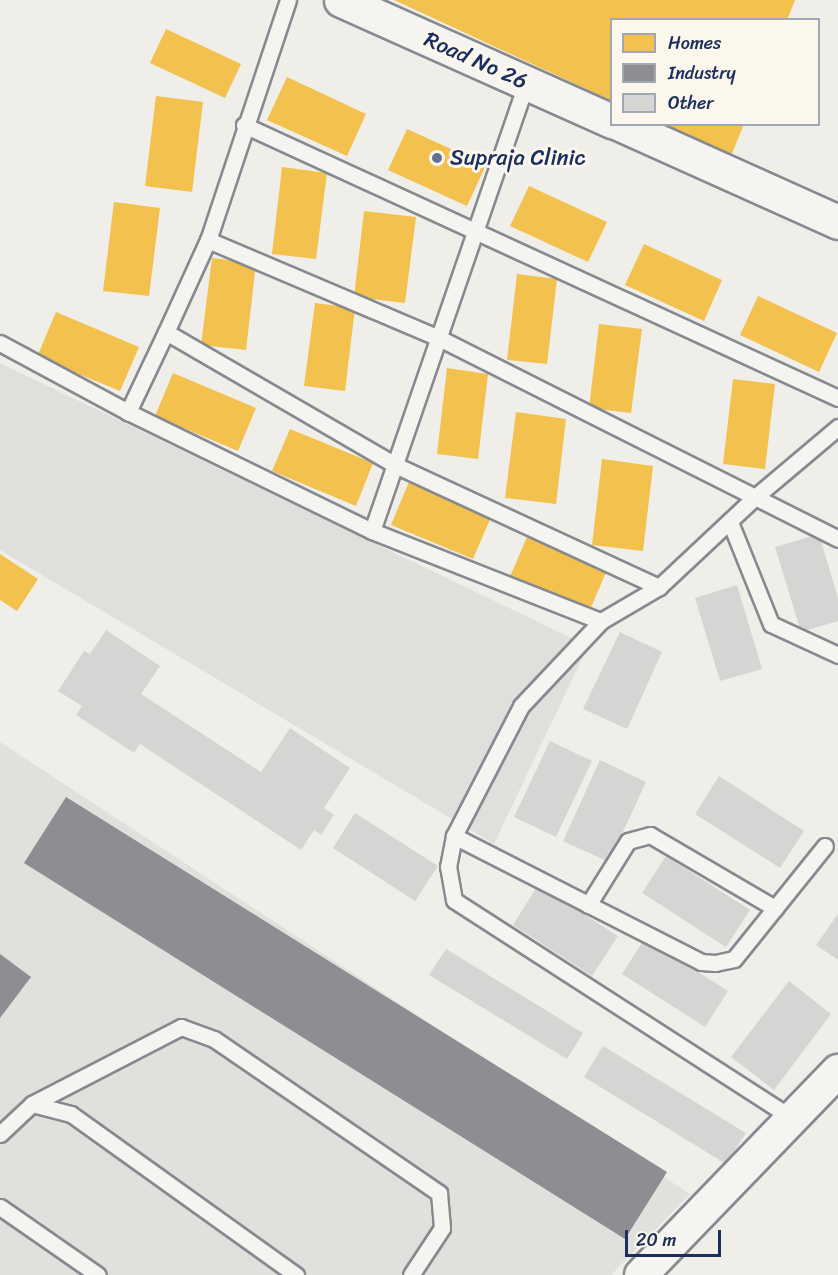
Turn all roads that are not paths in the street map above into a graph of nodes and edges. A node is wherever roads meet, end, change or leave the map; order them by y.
1 (288, 0) edge
2 (341, 0) edge
3 (526, 83) junction
4 (610, 120) edge
5 (244, 125) junction
6 (624, 126) edge
7 (838, 222) edge
8 (474, 233) junction
9 (208, 240) junction
10 (166, 332) junction
11 (441, 339) junction
12 (0, 343) edge
13 (838, 398) edge
14 (128, 412) junction
15 (838, 427) edge
16 (395, 465) junction
17 (754, 498) junction
18 (730, 522) junction
19 (372, 531) junction
20 (838, 539) edge
21 (659, 587) junction
22 (601, 621) junction
23 (838, 655) edge
24 (454, 836) junction
25 (825, 846) dead end
26 (588, 905) junction
27 (775, 908) junction
28 (838, 1071) edge
29 (32, 1104) junction
30 (792, 1118) junction
31 (0, 1134) edge
32 (0, 1207) edge
33 (98, 1275) edge
34 (296, 1275) edge
35 (411, 1275) edge
36 (641, 1275) edge

1 - 5 lane
2 - 3 street, Road No 26
3 - 4 street, Road No 26
3 - 8 lane
5 - 8 lane
5 - 9 lane
6 - 7 street
8 - 11 lane
8 - 13 lane
9 - 10 lane
9 - 11 lane
10 - 14 lane
10 - 16 lane
11 - 16 lane
11 - 17 lane
12 - 14 lane
14 - 19 lane
15 - 17 lane
16 - 19 lane
16 - 21 lane
17 - 18 lane
17 - 20 lane
18 - 21 lane
18 - 23 lane
19 - 22 lane
21 - 22 lane
22 - 24 lane
24 - 26 lane
24 - 30 lane
25 - 27 lane
26 - 27 lane
26 - 27 lane
28 - 30 street
29 - 31 lane
29 - 34 lane
29 - 35 lane
30 - 36 street
32 - 33 lane

